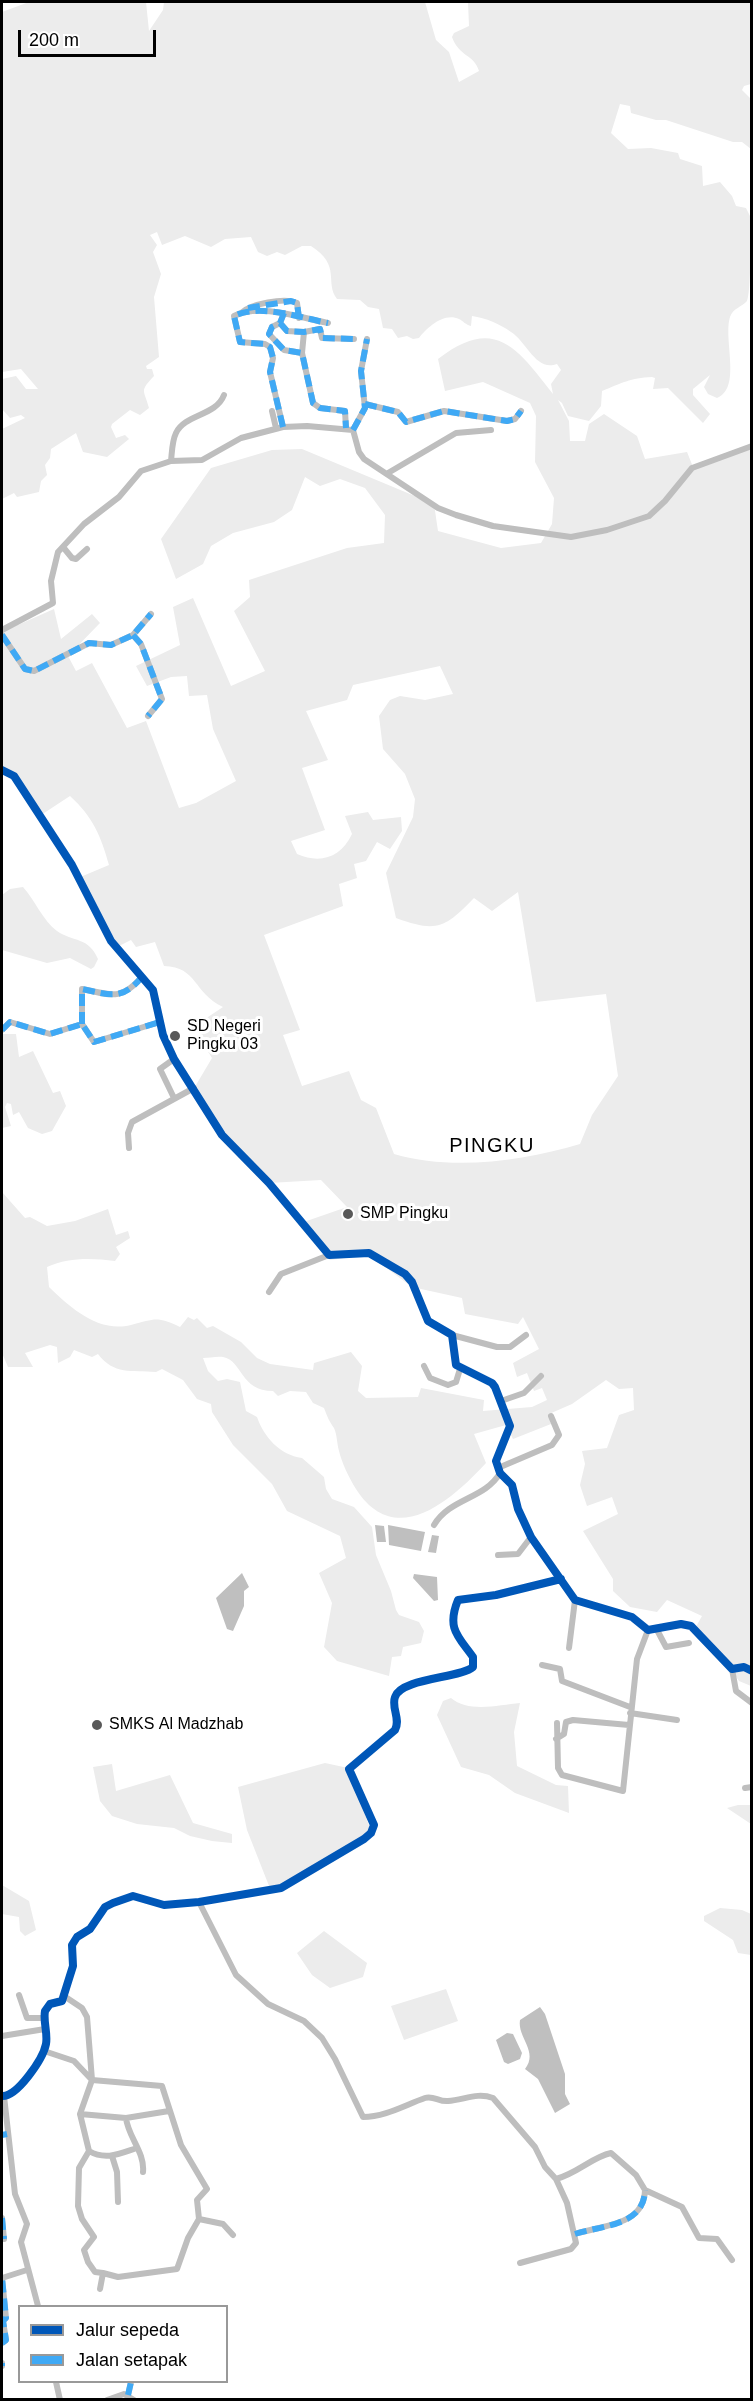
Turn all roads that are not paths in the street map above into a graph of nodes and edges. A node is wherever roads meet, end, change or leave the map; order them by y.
1 (284, 313) junction
2 (241, 314) junction
3 (299, 318) junction
4 (280, 323) junction
5 (328, 323) dead end
6 (304, 332) junction
7 (354, 339) dead end
8 (367, 339) dead end
9 (302, 353) junction
10 (224, 395) dead end
11 (365, 404) junction
12 (272, 411) dead end
13 (521, 411) dead end
14 (283, 427) junction
15 (276, 428) junction
16 (349, 429) junction
17 (491, 430) dead end
18 (752, 446) edge
19 (171, 461) junction
20 (388, 473) junction
21 (63, 547) junction
22 (87, 549) dead end
23 (151, 614) dead end
24 (2, 630) edge
25 (2, 635) edge
26 (133, 635) junction
27 (148, 716) dead end
28 (2, 770) edge
29 (142, 977) junction
30 (160, 1022) junction
31 (82, 1024) junction
32 (2, 1030) edge
33 (174, 1059) junction
34 (194, 1088) junction
35 (174, 1098) junction
36 (129, 1148) dead end
37 (329, 1255) junction
38 (269, 1292) dead end
39 (452, 1335) junction
40 (526, 1335) dead end
41 (424, 1366) dead end
42 (460, 1369) junction
43 (541, 1376) dead end
44 (501, 1401) junction
45 (551, 1416) dead end
46 (499, 1470) junction
47 (434, 1525) dead end
48 (531, 1537) junction
49 (498, 1556) dead end
50 (561, 1579) junction
51 (575, 1600) junction
52 (656, 1628) junction
53 (648, 1630) junction
54 (689, 1643) dead end
55 (569, 1648) dead end
56 (542, 1665) dead end
57 (732, 1669) junction
58 (752, 1671) edge
59 (752, 1702) edge
60 (630, 1710) junction
61 (677, 1720) dead end
62 (557, 1723) dead end
63 (628, 1725) junction
64 (556, 1739) junction
65 (199, 1902) junction
66 (19, 1995) dead end
67 (64, 1996) junction
68 (44, 2018) junction
69 (45, 2029) junction
70 (2, 2036) edge
71 (44, 2051) junction
72 (92, 2080) junction
73 (3, 2096) edge
74 (169, 2111) junction
75 (80, 2114) junction
76 (126, 2118) junction
77 (4, 2134) edge
78 (137, 2148) junction
79 (89, 2151) junction
80 (112, 2156) junction
81 (143, 2172) dead end
82 (556, 2179) junction
83 (645, 2190) junction
84 (118, 2202) dead end
85 (2, 2218) edge
86 (199, 2219) junction
87 (233, 2235) dead end
88 (575, 2235) junction
89 (4, 2239) dead end
90 (732, 2260) dead end
91 (520, 2263) dead end
92 (27, 2270) junction
93 (103, 2273) junction
94 (100, 2289) dead end
95 (37, 2305) edge
96 (2, 2343) edge
97 (56, 2383) edge
98 (131, 2397) edge
99 (60, 2400) edge
100 (107, 2400) edge

1 - 2 street
1 - 3 street
1 - 4 street
2 - 3 street
2 - 14 street
3 - 5 street
4 - 6 street
4 - 9 street
6 - 7 street
6 - 9 street
8 - 11 street
9 - 16 street
10 - 19 street
11 - 13 street
11 - 16 street
12 - 15 street
14 - 15 street
14 - 16 street
15 - 19 street
16 - 20 street
17 - 20 street
18 - 20 street
19 - 21 street
21 - 22 street
21 - 24 street
23 - 26 street
25 - 26 street
26 - 27 street
28 - 29 street
29 - 30 street
29 - 31 street
30 - 31 street
30 - 33 street
31 - 32 street
33 - 34 street
33 - 35 street
34 - 35 street
34 - 37 street
35 - 36 street
37 - 38 street
37 - 39 street
39 - 40 street
39 - 42 street
41 - 42 street
42 - 44 street
43 - 44 street
44 - 46 street
45 - 46 street
46 - 47 street
46 - 48 street
48 - 49 street
48 - 50 street
50 - 51 street
50 - 65 street
51 - 53 street
51 - 55 street
52 - 53 street
52 - 54 street
52 - 57 street
53 - 60 street
56 - 60 street
57 - 58 street
57 - 59 street
60 - 61 street
60 - 63 street
62 - 64 street
63 - 64 street
63 - 64 street
65 - 67 street
65 - 82 street
66 - 68 street
67 - 68 street
67 - 72 street
68 - 69 street
69 - 70 street
69 - 71 street
71 - 72 street
71 - 73 street
72 - 74 street
72 - 75 street
73 - 77 street
74 - 76 street
74 - 86 street
75 - 76 street
75 - 79 street
76 - 78 street
77 - 92 street
78 - 80 street
78 - 81 street
79 - 80 street
79 - 93 street
80 - 84 street
82 - 83 street
82 - 88 street
83 - 88 street
83 - 90 street
85 - 89 street
86 - 87 street
86 - 93 street
88 - 91 street
92 - 95 street
92 - 96 street
93 - 94 street
97 - 99 street
98 - 100 street

